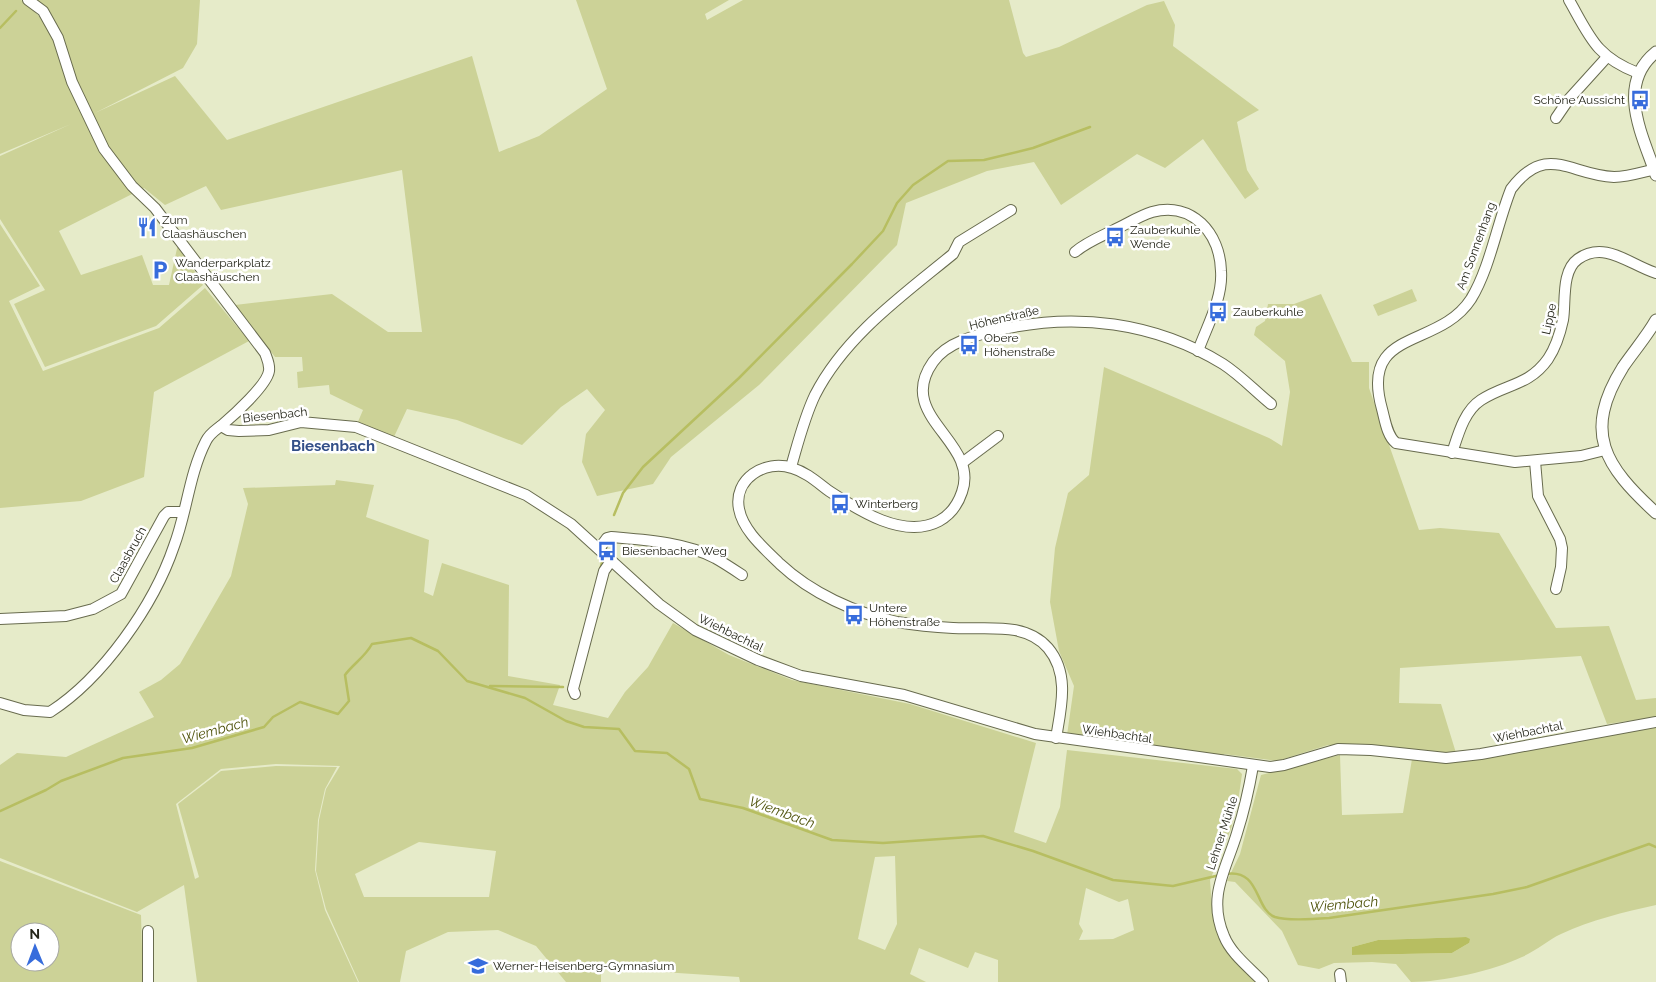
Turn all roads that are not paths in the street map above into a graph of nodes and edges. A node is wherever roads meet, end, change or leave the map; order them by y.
1 (28, 0) edge
2 (1569, 0) edge
3 (1656, 52) edge
4 (1607, 57) junction
5 (1638, 74) junction
6 (1556, 118) dead end
7 (1655, 171) edge
8 (1011, 210) dead end
9 (1075, 252) dead end
10 (1656, 273) edge
11 (1656, 320) edge
12 (1198, 351) junction
13 (1271, 404) dead end
14 (221, 426) junction
15 (998, 436) dead end
16 (1605, 450) junction
17 (1452, 452) junction
18 (1535, 461) junction
19 (962, 462) junction
20 (792, 467) junction
21 (182, 512) junction
22 (1656, 513) edge
23 (598, 549) junction
24 (611, 561) junction
25 (742, 575) dead end
26 (1556, 589) dead end
27 (0, 619) edge
28 (575, 694) dead end
29 (0, 703) edge
30 (1656, 722) edge
31 (1056, 738) junction
32 (1253, 766) junction
33 (148, 932) dead end
34 (148, 982) edge
35 (1263, 982) edge

1 - 14 street
2 - 4 street
3 - 5 street
4 - 5 street
4 - 6 street
5 - 7 street
7 - 17 street, Am Sonnenhang
8 - 20 street
9 - 12 street
10 - 17 street, Lippe
11 - 16 street
12 - 13 street, Höhenstraße
12 - 19 street, Höhenstraße
14 - 21 street
14 - 23 street, Biesenbach
15 - 19 street
16 - 18 street, Am Sonnenhang
16 - 22 street
17 - 18 street, Am Sonnenhang
18 - 26 street
19 - 20 street, Höhenstraße
20 - 31 street
21 - 27 street, Claasbruch
21 - 29 street
23 - 24 street, Biesenbach
23 - 25 street
24 - 28 street
24 - 31 street, Wiehbachtal
30 - 32 street, Wiehbachtal
31 - 32 street, Wiehbachtal
32 - 35 street, Lehner Mühle
33 - 34 street

